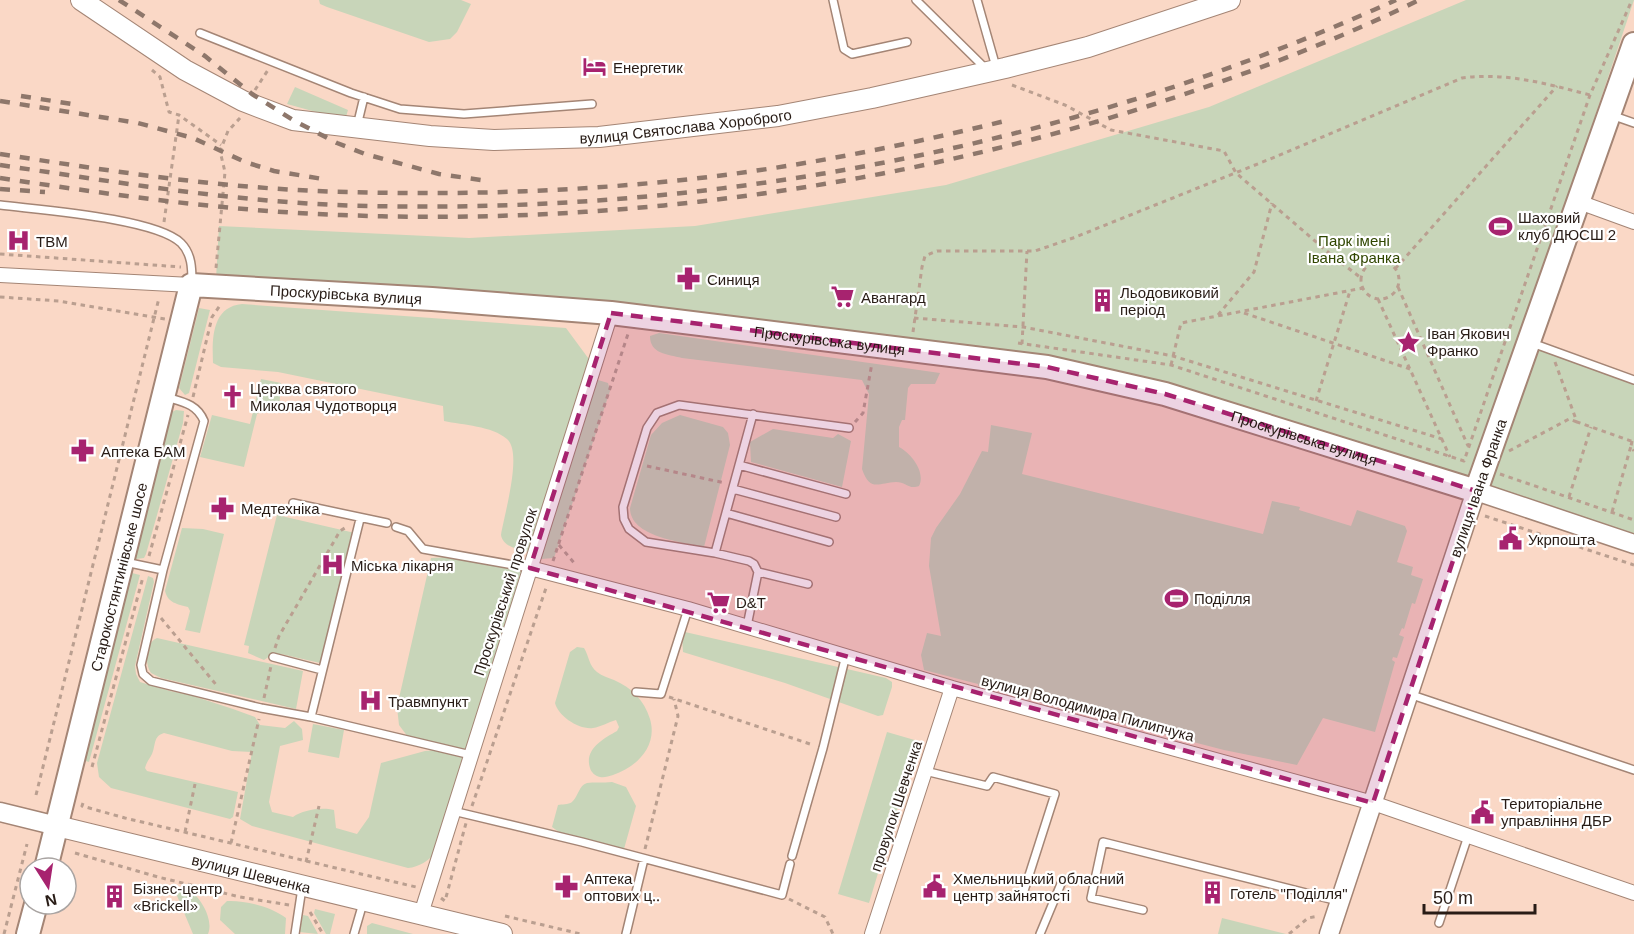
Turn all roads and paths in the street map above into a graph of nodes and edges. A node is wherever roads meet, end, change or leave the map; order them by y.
1 (81, 0) edge
2 (833, 0) edge
3 (916, 0) edge
4 (976, 0) edge
5 (1632, 0) edge
6 (1224, 1) edge
7 (200, 33) dead end
8 (907, 42) dead end
9 (1634, 44) edge
10 (273, 62) junction
11 (147, 65) dead end
12 (998, 75) junction
13 (1557, 86) junction
14 (1590, 95) junction
15 (364, 97) junction
16 (243, 101) junction
17 (592, 104) dead end
18 (179, 115) junction
19 (1610, 115) junction
20 (1634, 123) edge
21 (356, 129) junction
22 (221, 145) junction
23 (1236, 173) junction
24 (1579, 202) junction
25 (1272, 204) junction
26 (0, 206) edge
27 (1634, 222) edge
28 (162, 232) junction
29 (1027, 251) junction
30 (0, 254) edge
31 (166, 266) junction
32 (1395, 269) junction
33 (0, 275) edge
34 (192, 276) junction
35 (1361, 278) junction
36 (162, 284) junction
37 (1398, 287) junction
38 (1363, 288) junction
39 (1350, 291) junction
40 (0, 297) edge
41 (1378, 299) junction
42 (221, 304) dead end
43 (1242, 312) junction
44 (611, 313) junction
45 (1217, 316) junction
46 (155, 318) junction
47 (914, 318) junction
48 (182, 322) junction
49 (210, 326) junction
50 (631, 327) dead end
51 (1023, 327) junction
52 (913, 333) dead end
53 (1529, 342) junction
54 (1334, 343) junction
55 (1022, 344) dead end
56 (1551, 350) junction
57 (1173, 356) junction
58 (878, 362) dead end
59 (1171, 365) dead end
60 (1410, 369) junction
61 (1634, 381) edge
62 (164, 397) junction
63 (1316, 401) junction
64 (191, 405) junction
65 (753, 414) junction
66 (1577, 422) junction
67 (1591, 427) junction
68 (849, 428) joint
69 (1442, 439) junction
70 (1633, 441) edge
71 (1630, 446) junction
72 (1469, 447) junction
73 (1634, 451) edge
74 (1503, 454) dead end
75 (1450, 457) dead end
76 (1464, 461) dead end
77 (636, 464) junction
78 (739, 465) junction
79 (1496, 472) dead end
80 (733, 487) junction
81 (1476, 491) junction
82 (846, 494) dead end
83 (1569, 497) junction
84 (293, 503) dead end
85 (1612, 512) junction
86 (726, 513) junction
87 (1484, 515) dead end
88 (836, 517) dead end
89 (360, 519) junction
90 (1634, 520) edge
91 (387, 523) dead end
92 (396, 527) dead end
93 (829, 543) dead end
94 (1634, 544) edge
95 (559, 545) junction
96 (715, 553) junction
97 (123, 562) junction
98 (1634, 565) edge
99 (146, 566) junction
100 (530, 568) junction
101 (162, 570) junction
102 (579, 570) dead end
103 (758, 572) junction
104 (549, 573) junction
105 (807, 584) dead end
106 (688, 609) junction
107 (154, 610) junction
108 (747, 626) junction
109 (846, 655) junction
110 (273, 657) junction
111 (322, 670) junction
112 (952, 688) junction
113 (636, 692) dead end
114 (661, 694) junction
115 (1409, 694) junction
116 (674, 699) junction
117 (227, 700) junction
118 (261, 708) junction
119 (311, 717) junction
120 (823, 748) junction
121 (471, 755) junction
122 (1634, 770) edge
123 (925, 771) junction
124 (90, 776) dead end
125 (195, 784) dead end
126 (36, 795) dead end
127 (84, 796) dead end
128 (1373, 803) junction
129 (319, 806) dead end
130 (0, 812) edge
131 (453, 812) junction
132 (469, 815) junction
133 (57, 826) junction
134 (185, 832) junction
135 (1468, 836) junction
136 (231, 843) junction
137 (27, 844) dead end
138 (75, 853) dead end
139 (49, 856) edge
140 (644, 859) junction
141 (306, 862) junction
142 (1063, 879) dead end
143 (429, 890) junction
144 (1634, 893) edge
145 (1023, 894) dead end
146 (783, 896) junction
147 (301, 900) junction
148 (364, 901) junction
149 (1340, 902) junction
150 (1143, 910) dead end
151 (421, 914) junction
152 (1324, 915) dead end
153 (33, 916) edge
154 (1439, 923) dead end
155 (502, 925) edge
156 (4, 934) edge
157 (28, 934) edge
158 (295, 934) edge
159 (323, 934) edge
160 (354, 934) edge
161 (581, 934) edge
162 (626, 934) edge
163 (833, 934) edge
164 (872, 934) edge
165 (1040, 934) edge
166 (1289, 934) edge
167 (1329, 934) edge

1 - 16 main road, вулиця Святослава Хороброго
2 - 8 lane
3 - 12 lane
4 - 12 lane
5 - 14 path
6 - 12 main road, вулиця Святослава Хороброго
7 - 10 lane
9 - 19 main road, вулиця Івана Франка
10 - 15 lane
10 - 16 path
11 - 18 path
12 - 21 main road, вулиця Святослава Хороброго
12 - 23 path
13 - 14 path
13 - 23 path
13 - 32 path
14 - 72 path
15 - 17 lane
15 - 21 lane
16 - 21 main road, вулиця Святослава Хороброго
16 - 22 path
18 - 22 path
18 - 28 path
19 - 20 lane
19 - 24 main road, вулиця Івана Франка
22 - 34 path
23 - 25 path
23 - 29 path
24 - 27 street
24 - 53 main road, вулиця Івана Франка
25 - 35 path
25 - 45 path
26 - 28 lane
28 - 34 lane
29 - 47 path
29 - 51 path
30 - 31 path
31 - 34 path
31 - 36 path
32 - 35 path
32 - 37 path
33 - 36 street, Проскурівська вулиця
34 - 36 street, Проскурівська вулиця
34 - 44 main road, Проскурівська вулиця
34 - 48 main road, Старокостянтинівське шосе
35 - 38 path
36 - 46 path
37 - 41 path
37 - 72 path
38 - 39 path
38 - 41 path
39 - 43 path
39 - 54 path
40 - 46 path
41 - 60 path
42 - 49 path
43 - 45 path
43 - 54 path
44 - 81 main road, Проскурівська вулиця
44 - 100 street, Проскурівський провулок
45 - 57 path
46 - 48 path
46 - 126 path
47 - 51 path
47 - 52 path
48 - 49 path
48 - 62 main road, Старокостянтинівське шосе
49 - 64 path
50 - 95 path
51 - 55 path
51 - 57 path
53 - 56 lane
53 - 81 main road, вулиця Івана Франка
54 - 60 path
54 - 63 path
56 - 61 lane
56 - 66 path
57 - 59 path
57 - 63 path
58 - 68 path
60 - 69 path
62 - 64 lane
62 - 97 main road, Старокостянтинівське шосе
63 - 69 path
64 - 99 path
64 - 101 lane
65 - 68 lane
65 - 77 lane
65 - 78 lane
66 - 67 path
66 - 74 path
67 - 70 path
67 - 83 path
69 - 75 path
70 - 71 path
71 - 73 path
71 - 85 path
72 - 76 path
77 - 80 path
77 - 96 lane
78 - 80 lane
78 - 82 lane
79 - 83 path
80 - 86 lane
80 - 88 lane
81 - 94 street, Проскурівська вулиця
81 - 115 street, вулиця Івана Франка
83 - 85 path
84 - 89 lane
85 - 90 path
86 - 93 lane
86 - 96 lane
87 - 98 path
89 - 91 lane
89 - 110 path
89 - 111 lane
92 - 100 lane
95 - 102 path
95 - 104 path
96 - 103 lane
97 - 99 lane
97 - 133 main road, Старокостянтинівське шосе
99 - 101 lane
99 - 124 path
100 - 104 street, вулиця Володимира Пилипчука
100 - 121 street, Проскурівський провулок
101 - 107 lane
103 - 105 lane
103 - 108 lane
104 - 106 street, вулиця Володимира Пилипчука
104 - 132 path
106 - 108 street, вулиця Володимира Пилипчука
106 - 114 lane
107 - 117 path
107 - 117 lane
108 - 109 street, вулиця Володимира Пилипчука
109 - 112 street, вулиця Володимира Пилипчука
109 - 120 lane
110 - 111 lane
110 - 118 path
111 - 119 lane
112 - 123 street, провулок Шевченка
112 - 128 street, вулиця Володимира Пилипчука
113 - 114 lane
114 - 116 path
115 - 122 lane
115 - 128 street, вулиця Івана Франка
116 - 120 path
116 - 140 path
117 - 118 lane
118 - 119 lane
118 - 136 path
119 - 121 lane
120 - 146 lane
121 - 131 street, Проскурівський провулок
123 - 145 lane
123 - 164 street, провулок Шевченка
125 - 134 path
127 - 134 path
128 - 135 street, вулиця Володимира Пилипчука
128 - 149 street, вулиця Івана Франка
129 - 141 path
130 - 133 street, вулиця Шевченка
131 - 132 lane
131 - 143 street, Проскурівський провулок
132 - 140 lane
132 - 143 path
133 - 139 main road, Старокостянтинівське шосе
133 - 147 main road, вулиця Шевченка
134 - 136 path
135 - 144 street, вулиця Володимира Пилипчука
135 - 154 lane
136 - 141 path
137 - 156 path
138 - 147 path
140 - 146 lane
140 - 162 lane
141 - 143 path
142 - 165 lane
143 - 151 street, Проскурівський провулок
146 - 163 path
147 - 148 main road, вулиця Шевченка
147 - 158 lane
147 - 159 path
148 - 151 main road, вулиця Шевченка
148 - 160 lane
149 - 150 lane
149 - 167 street, вулиця Івана Франка
151 - 155 main road, вулиця Шевченка
152 - 166 path
153 - 157 main road
155 - 161 path

